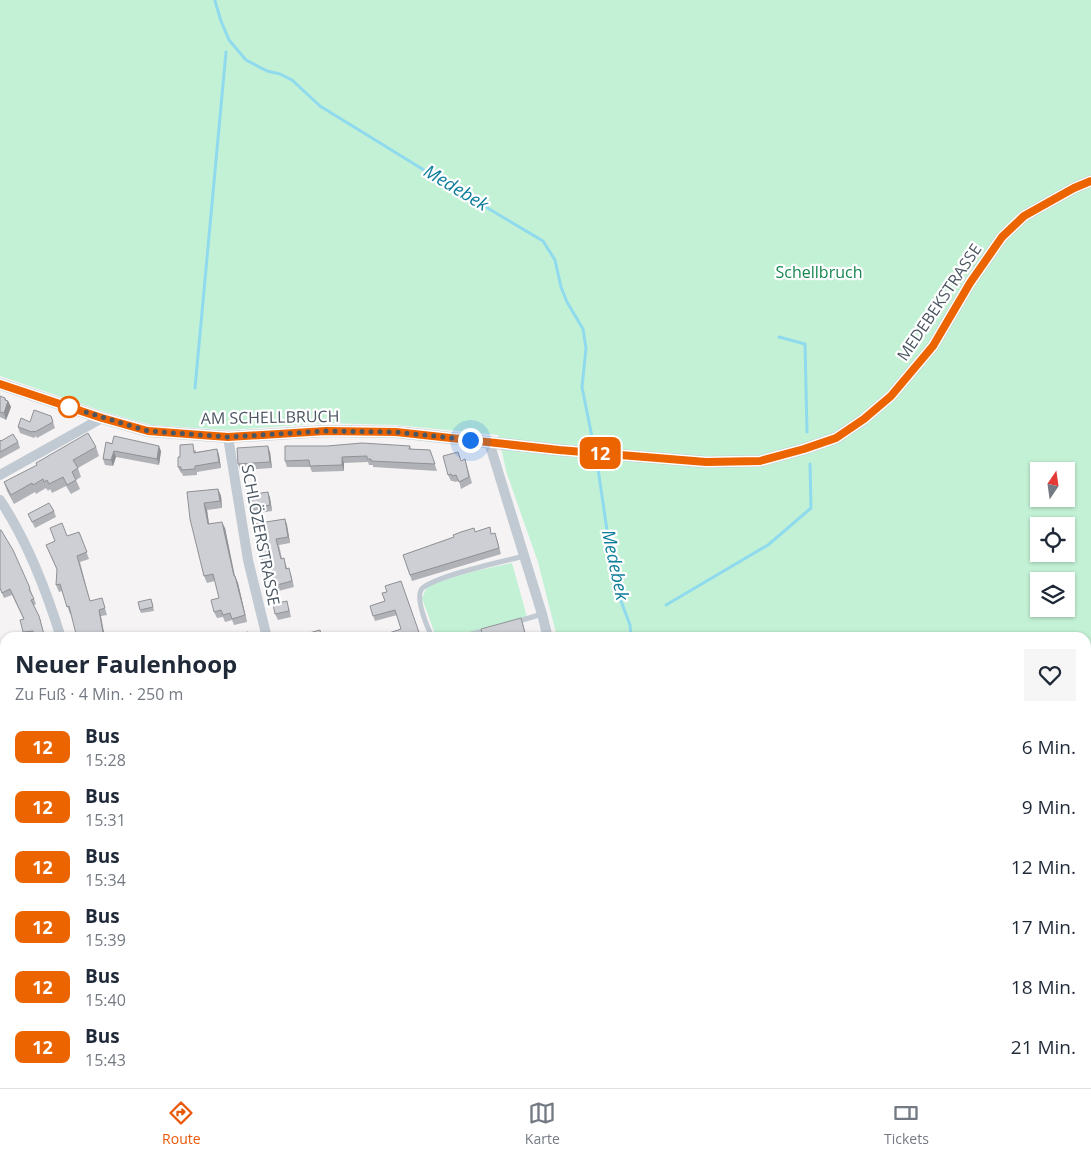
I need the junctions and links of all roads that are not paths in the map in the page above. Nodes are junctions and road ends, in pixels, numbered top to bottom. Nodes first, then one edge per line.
1 (1091, 181) edge
2 (0, 384) edge
3 (102, 418) junction
4 (228, 437) junction
5 (488, 442) junction
6 (0, 475) edge
7 (0, 500) edge
8 (524, 556) junction
9 (542, 614) junction
10 (506, 625) edge
11 (488, 630) edge
12 (59, 632) edge
13 (266, 632) edge
14 (431, 632) edge
15 (480, 632) edge
16 (546, 632) edge

1 - 5 street, MEDEBEKSTRASSE
2 - 3 street, AM SCHELLBRUCH
3 - 4 street, AM SCHELLBRUCH
3 - 6 street
4 - 5 street, AM SCHELLBRUCH
4 - 13 street, SCHLÖZERSTRASSE
5 - 8 street
7 - 12 street
8 - 9 street
8 - 14 lane
9 - 10 lane
9 - 16 street
11 - 15 lane

